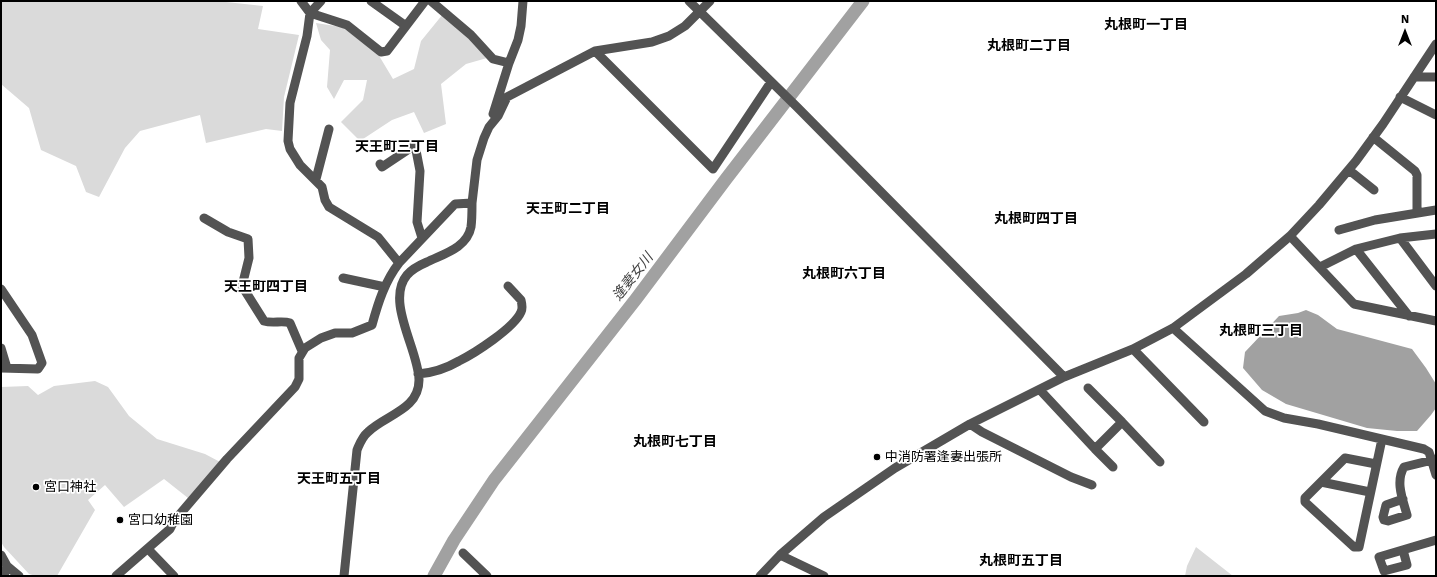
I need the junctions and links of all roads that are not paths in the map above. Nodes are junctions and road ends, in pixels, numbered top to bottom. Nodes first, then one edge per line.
1 (301, 1) edge
2 (321, 1) edge
3 (371, 1) edge
4 (425, 1) edge
5 (431, 1) edge
6 (523, 1) edge
7 (689, 1) edge
8 (710, 1) edge
9 (700, 12) junction
10 (310, 13) junction
11 (406, 26) junction
12 (1436, 44) edge
13 (595, 51) junction
14 (509, 63) junction
15 (1414, 76) junction
16 (1436, 76) edge
17 (774, 85) junction
18 (1400, 97) junction
19 (1436, 115) edge
20 (489, 127) junction
21 (329, 129) dead end
22 (1373, 137) junction
23 (380, 164) dead end
24 (1349, 170) junction
25 (316, 180) junction
26 (1374, 190) dead end
27 (472, 203) junction
28 (1436, 210) edge
29 (1417, 213) junction
30 (204, 218) dead end
31 (1339, 230) dead end
32 (1436, 234) edge
33 (1290, 236) junction
34 (422, 238) junction
35 (1400, 238) junction
36 (1356, 248) junction
37 (399, 263) junction
38 (1320, 267) junction
39 (343, 278) dead end
40 (508, 286) dead end
41 (1436, 286) edge
42 (385, 287) junction
43 (1, 289) edge
44 (1409, 316) junction
45 (1436, 322) edge
46 (1172, 328) junction
47 (1, 348) edge
48 (1133, 349) junction
49 (302, 351) junction
50 (4, 368) edge
51 (418, 374) junction
52 (1064, 377) junction
53 (1088, 388) dead end
54 (1040, 390) junction
55 (1122, 422) junction
56 (1204, 422) dead end
57 (970, 424) junction
58 (1382, 439) junction
59 (1095, 449) junction
60 (1434, 460) edge
61 (1160, 462) dead end
62 (1376, 464) junction
63 (1113, 467) dead end
64 (1436, 475) edge
65 (1321, 482) junction
66 (1092, 484) dead end
67 (1370, 492) junction
68 (1403, 500) dead end
69 (1436, 540) edge
70 (148, 549) junction
71 (1403, 550) dead end
72 (463, 552) dead end
73 (780, 555) junction
74 (1, 556) edge
75 (7, 566) junction
76 (4, 576) edge
77 (19, 576) edge
78 (116, 576) edge
79 (174, 576) edge
80 (344, 576) edge
81 (486, 576) edge
82 (760, 576) edge
83 (824, 576) edge

1 - 10 street
2 - 10 street
3 - 11 street
4 - 11 street
5 - 14 street
6 - 14 street
7 - 9 street
8 - 9 street
9 - 13 street
9 - 17 street
10 - 11 street
10 - 25 street
12 - 15 street
13 - 17 street
13 - 20 street
14 - 20 street
15 - 16 street
15 - 18 street
17 - 52 street
18 - 19 street
18 - 22 street
20 - 27 street
21 - 25 street
22 - 24 street
22 - 29 street
23 - 34 street
24 - 26 street
24 - 33 street
25 - 37 street
27 - 34 street
27 - 51 street
28 - 29 street
29 - 31 street
30 - 49 street
32 - 35 street
33 - 38 street
33 - 46 street
34 - 37 street
35 - 36 street
35 - 41 street
36 - 38 street
36 - 44 street
37 - 42 street
38 - 44 street
39 - 42 street
40 - 51 street
42 - 49 street
43 - 50 street
44 - 45 street
46 - 48 street
46 - 58 street
47 - 50 street
48 - 52 street
48 - 56 street
49 - 70 street
51 - 80 street
52 - 54 street
53 - 55 street
54 - 57 street
54 - 59 street
55 - 59 street
55 - 61 street
57 - 66 street
57 - 73 street
58 - 60 street
58 - 62 street
59 - 63 street
60 - 64 street
60 - 68 street
62 - 65 street
62 - 67 street
65 - 67 street
65 - 67 street
69 - 71 street
70 - 78 street
70 - 79 street
72 - 81 street
73 - 82 street
73 - 83 street
74 - 75 street
75 - 76 street
75 - 77 street

